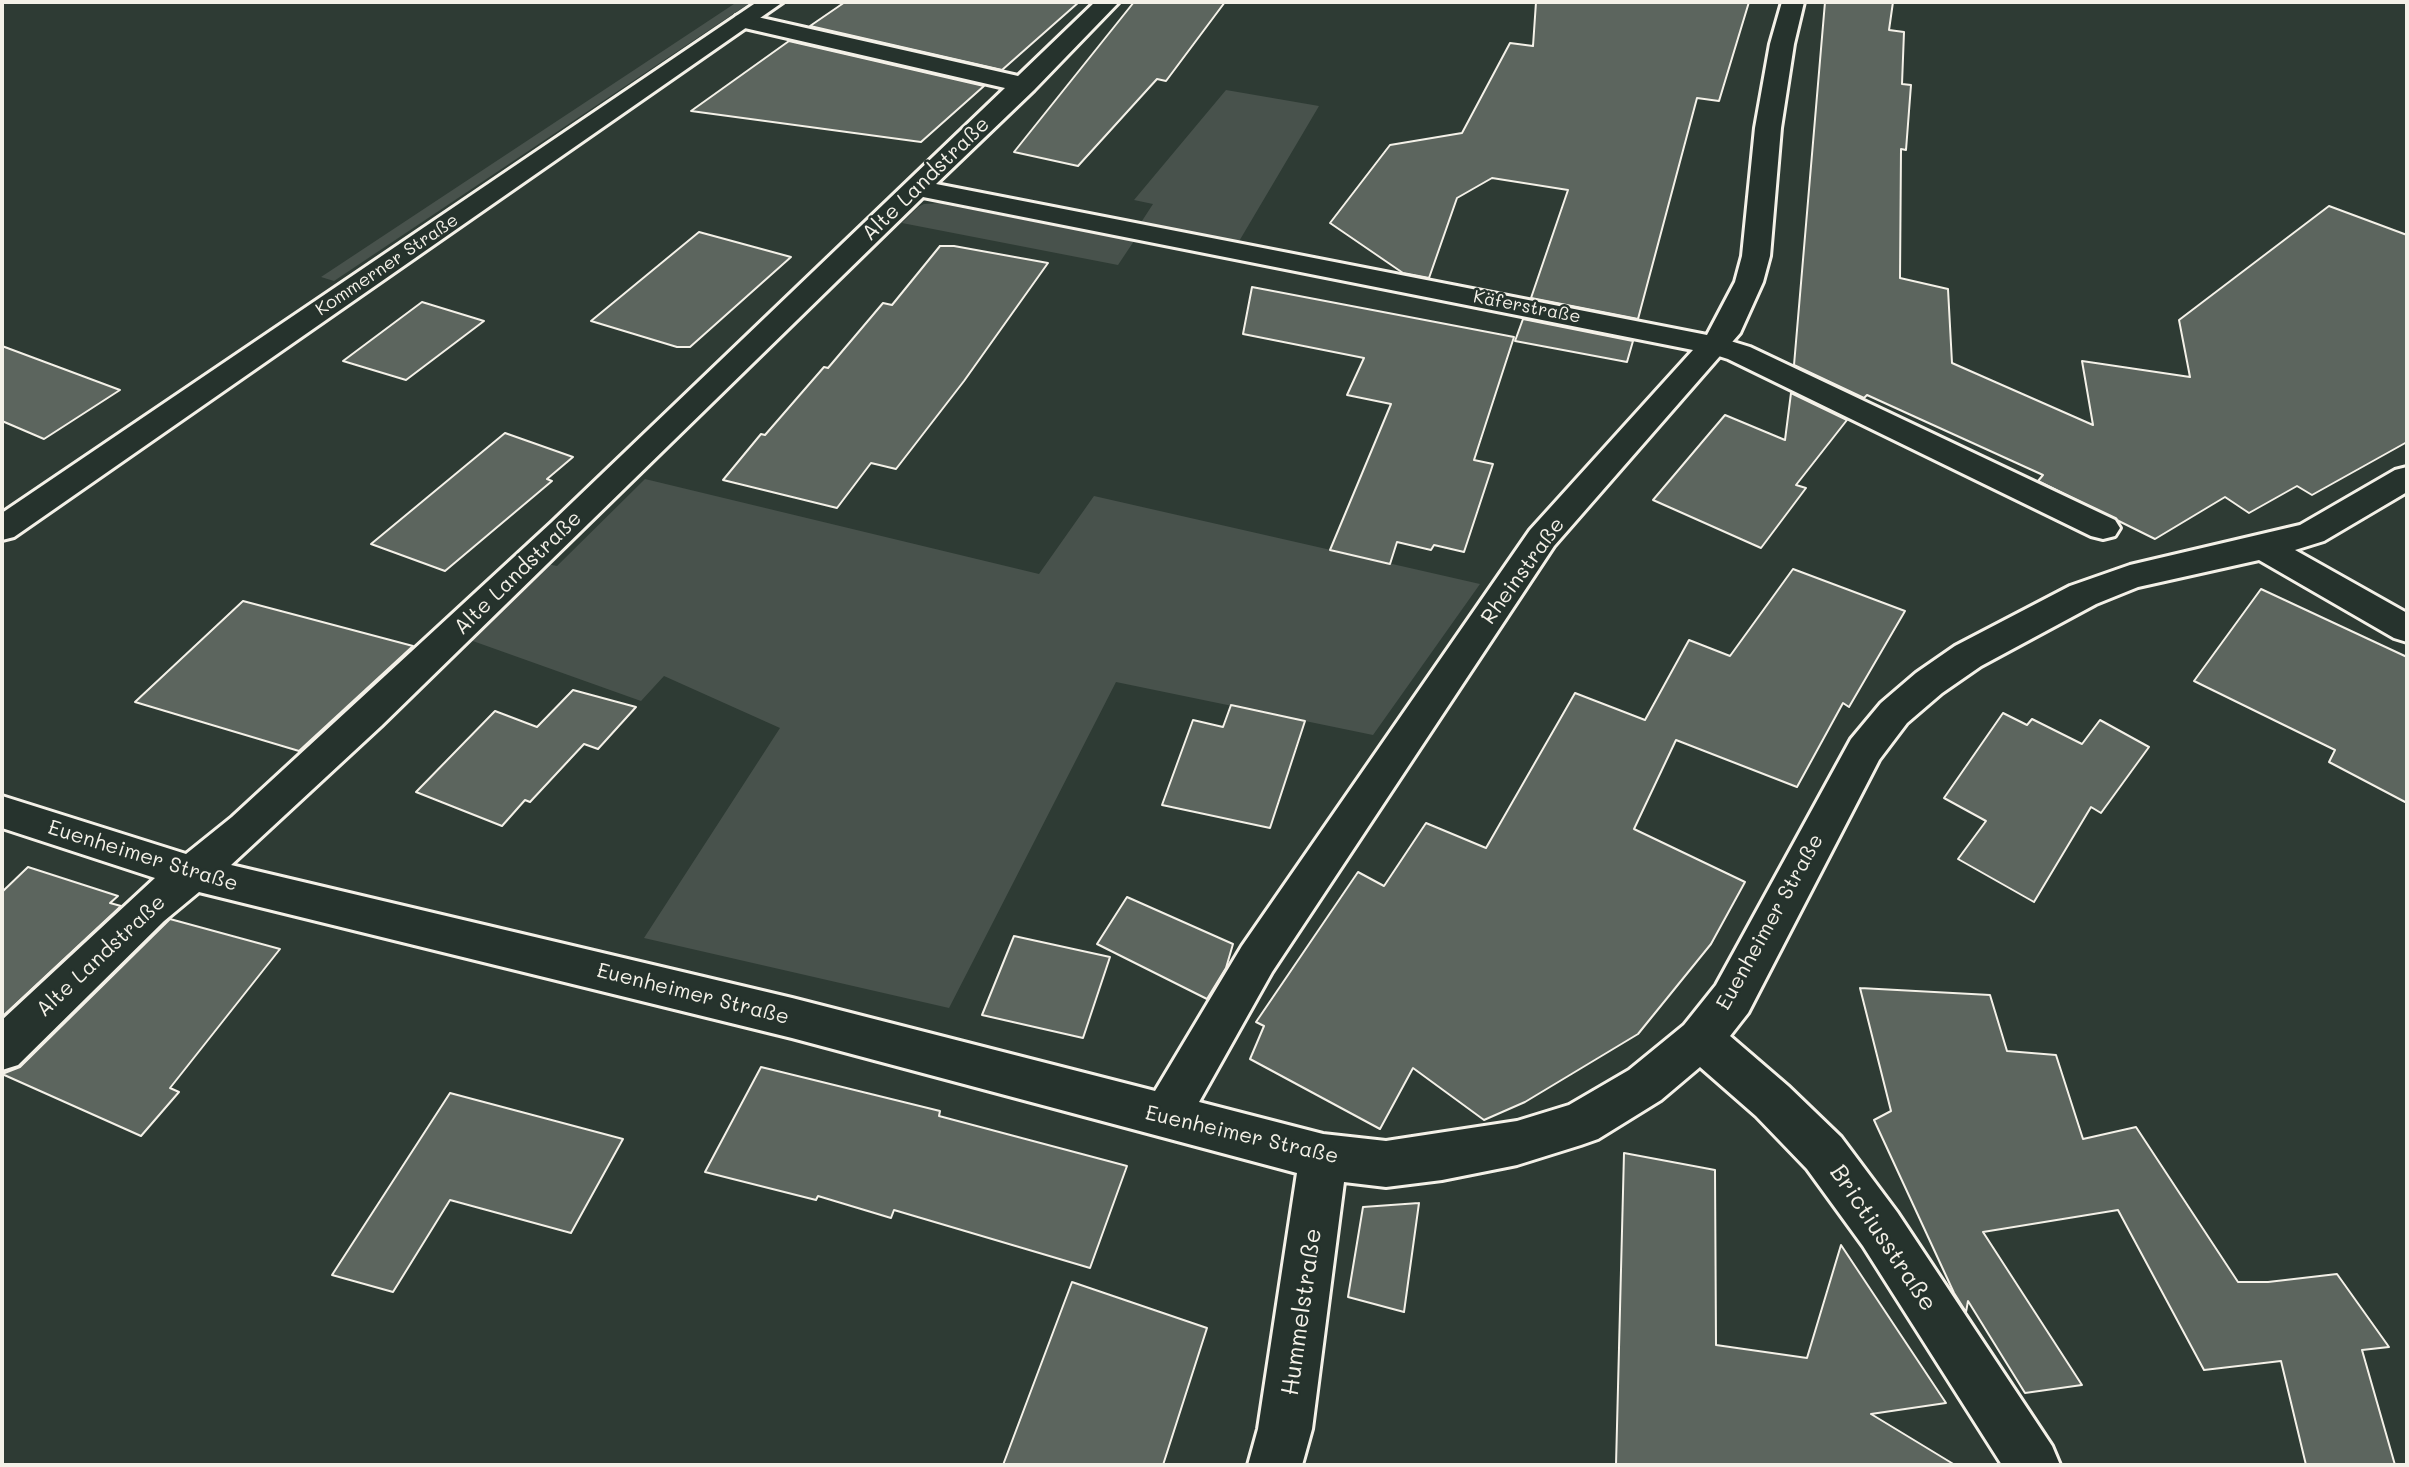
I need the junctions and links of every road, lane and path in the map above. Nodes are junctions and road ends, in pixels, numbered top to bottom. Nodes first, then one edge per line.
1 (772, 2) edge
2 (1108, 2) edge
3 (1793, 2) edge
4 (744, 21) junction
5 (1025, 85) junction
6 (917, 188) junction
7 (1714, 345) junction
8 (2407, 478) edge
9 (2103, 528) dead end
10 (2, 529) edge
11 (2263, 547) junction
12 (2407, 629) edge
13 (2, 812) edge
14 (192, 873) junction
15 (1699, 1039) junction
16 (2, 1051) edge
17 (1166, 1117) junction
18 (1323, 1157) junction
19 (1275, 1465) edge
20 (2033, 1465) edge

1 - 4 street, Kommerner Straße
2 - 5 street, Alte Landstraße
3 - 7 street, Rheinstraße
4 - 5 street
4 - 10 street, Kommerner Straße
5 - 6 street, Alte Landstraße
6 - 7 street, Käferstraße
6 - 14 street, Alte Landstraße
7 - 9 street, Käferstraße
7 - 17 street, Rheinstraße
8 - 11 street, Euenheimer Straße
11 - 12 street
11 - 15 street, Euenheimer Straße
13 - 14 street, Euenheimer Straße
14 - 16 street, Alte Landstraße
14 - 17 street, Euenheimer Straße
15 - 18 street, Euenheimer Straße
15 - 20 street, Brictiusstraße
17 - 18 street, Euenheimer Straße
18 - 19 street, Hummelstraße

